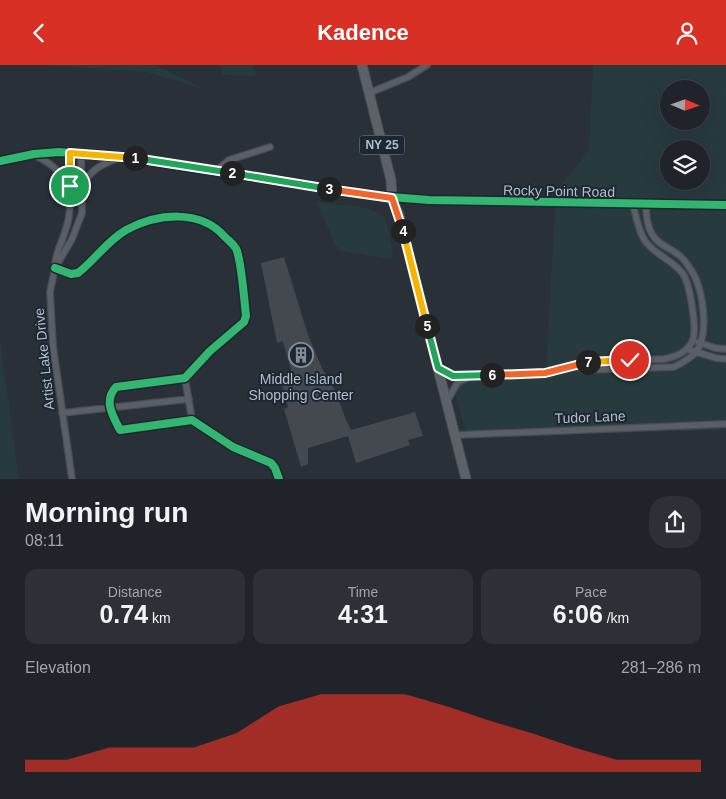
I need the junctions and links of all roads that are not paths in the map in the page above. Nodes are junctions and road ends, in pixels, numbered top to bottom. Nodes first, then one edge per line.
1 (362, 65) edge
2 (427, 65) edge
3 (369, 93) junction
4 (270, 147) dead end
5 (70, 153) junction
6 (82, 153) junction
7 (31, 154) junction
8 (122, 157) junction
9 (0, 161) edge
10 (217, 170) junction
11 (82, 185) junction
12 (70, 186) junction
13 (392, 198) junction
14 (633, 204) junction
15 (646, 205) junction
16 (726, 205) edge
17 (55, 267) junction
18 (693, 340) junction
19 (700, 343) junction
20 (687, 349) junction
21 (726, 349) edge
22 (696, 352) junction
23 (726, 359) edge
24 (577, 366) junction
25 (438, 368) junction
26 (471, 376) junction
27 (185, 379) junction
28 (190, 399) junction
29 (447, 401) junction
30 (110, 409) junction
31 (62, 413) junction
32 (192, 420) junction
33 (726, 424) edge
34 (456, 435) junction
35 (72, 479) edge
36 (280, 479) edge
37 (466, 479) edge

1 - 3 main road, NY 25
2 - 3 street
3 - 13 main road, NY 25
4 - 10 street
5 - 6 main road, Rocky Point Road
5 - 7 main road, Rocky Point Road
5 - 12 street
6 - 8 main road, Rocky Point Road
6 - 11 street, Artist Lake Drive
7 - 9 main road, Rocky Point Road
7 - 12 street
8 - 10 main road, Rocky Point Road
8 - 11 street
10 - 13 main road, Rocky Point Road
11 - 17 street, Artist Lake Drive
12 - 17 street
13 - 14 main road, Rocky Point Road
13 - 25 main road, NY 25
14 - 15 main road, Rocky Point Road
14 - 18 street
15 - 16 main road, Rocky Point Road
15 - 19 street
17 - 27 street
17 - 31 street, Artist Lake Drive
18 - 19 street
18 - 20 street
19 - 21 street
19 - 22 street
20 - 22 street
20 - 24 street
22 - 23 street
22 - 24 street
24 - 26 street
25 - 26 street
25 - 29 main road, NY 25
26 - 29 street
27 - 28 street
27 - 30 street
28 - 30 street
28 - 32 street
29 - 34 main road, NY 25
30 - 31 street
30 - 32 street
31 - 35 street, Artist Lake Drive
32 - 36 street
33 - 34 street, Tudor Lane
34 - 37 main road, NY 25

